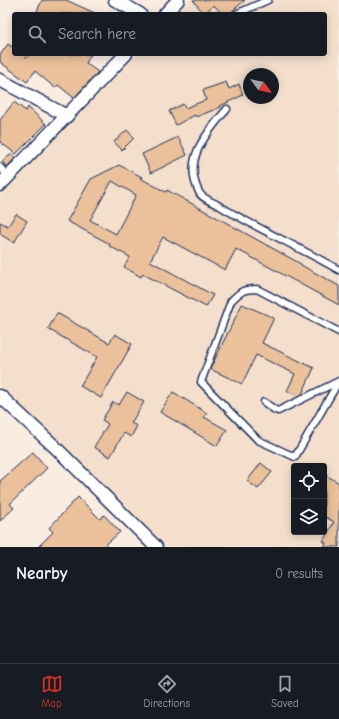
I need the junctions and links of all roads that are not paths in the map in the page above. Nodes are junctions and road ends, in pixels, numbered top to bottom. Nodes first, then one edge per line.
1 (115, 0) edge
2 (178, 0) edge
3 (268, 0) edge
4 (136, 12) edge
5 (167, 12) edge
6 (241, 12) edge
7 (124, 56) edge
8 (0, 80) edge
9 (227, 109) dead end
10 (67, 116) junction
11 (3, 176) edge
12 (339, 270) edge
13 (339, 332) edge
14 (339, 381) edge
15 (0, 396) edge
16 (264, 402) dead end
17 (156, 547) edge

1 - 4 street
2 - 5 street
3 - 6 lane
7 - 10 street
8 - 10 street
9 - 12 lane
10 - 11 street
13 - 14 lane
14 - 16 lane
15 - 17 street

